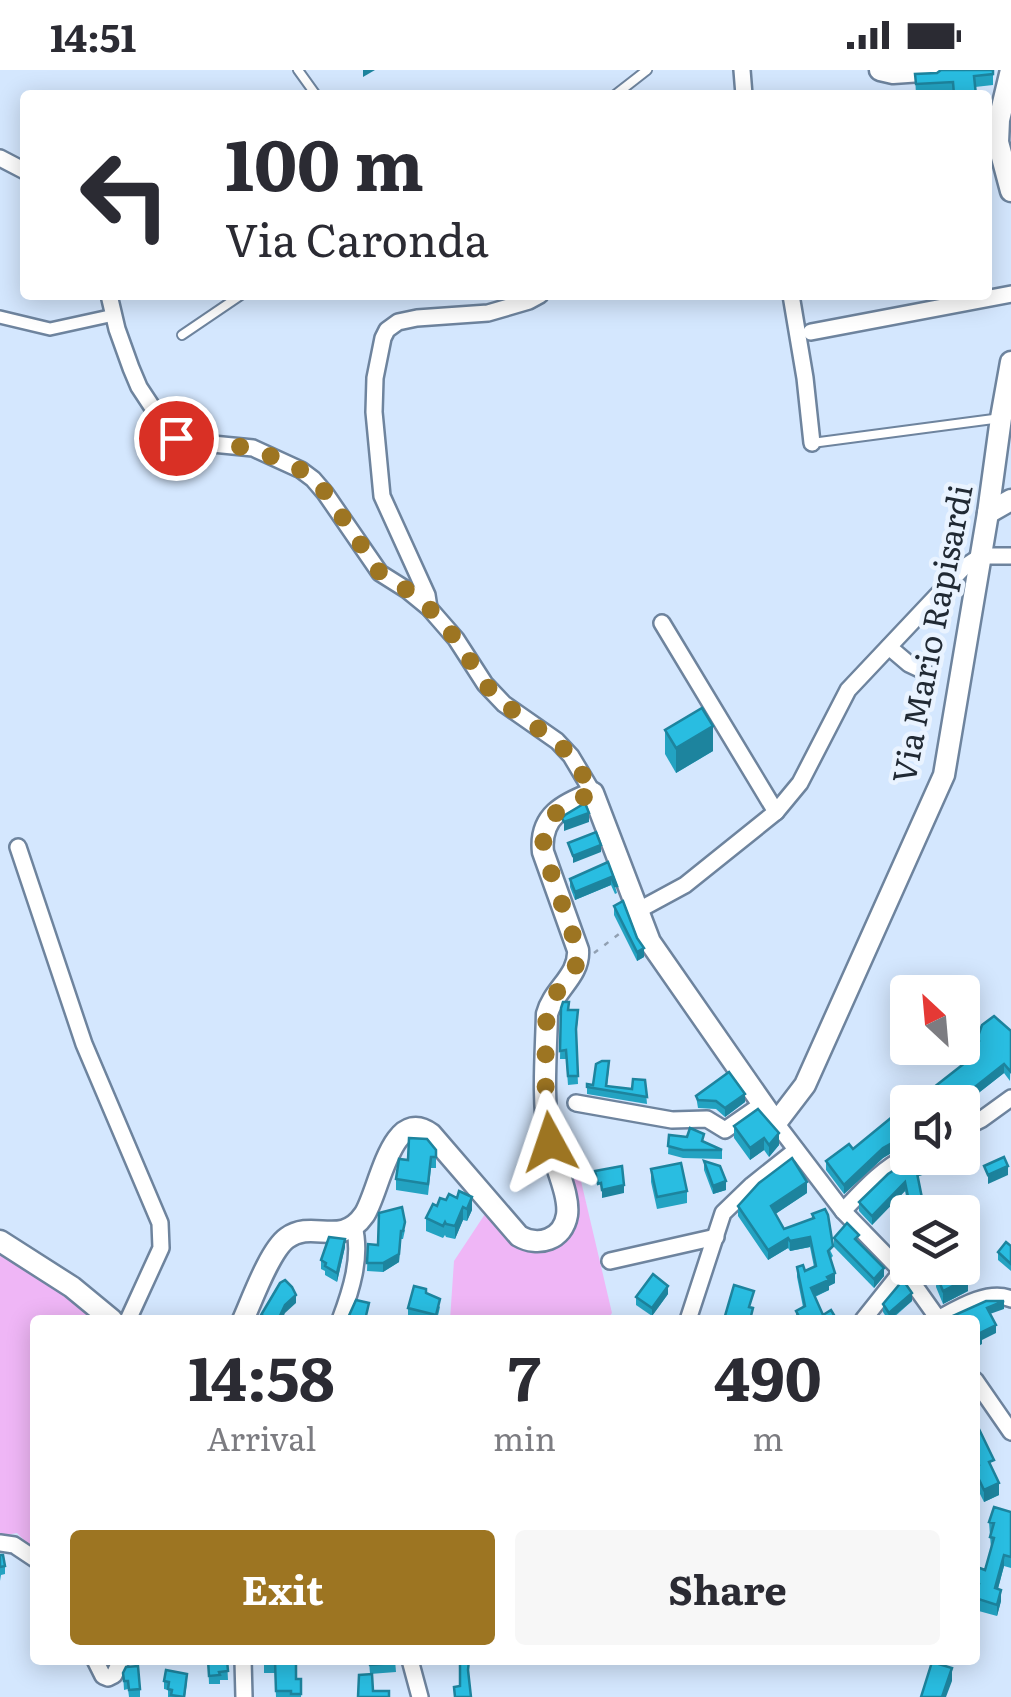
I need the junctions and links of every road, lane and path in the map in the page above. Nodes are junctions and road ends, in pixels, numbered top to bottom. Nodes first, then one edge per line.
1 (646, 70) edge
2 (880, 70) edge
3 (936, 70) edge
4 (1009, 78) edge
5 (620, 90) edge
6 (1011, 191) edge
7 (110, 300) edge
8 (234, 300) edge
9 (532, 300) edge
10 (792, 300) edge
11 (979, 300) edge
12 (114, 315) junction
13 (0, 317) edge
14 (810, 332) dead end
15 (182, 335) dead end
16 (1011, 362) edge
17 (1001, 418) junction
18 (812, 443) joint
19 (1011, 500) edge
20 (988, 514) junction
21 (981, 556) junction
22 (1011, 556) edge
23 (429, 608) junction
24 (662, 624) dead end
25 (889, 647) junction
26 (926, 672) dead end
27 (594, 793) junction
28 (776, 812) junction
29 (18, 848) dead end
30 (638, 915) junction
31 (579, 960) junction
32 (805, 1086) junction
33 (1011, 1098) edge
34 (576, 1102) dead end
35 (764, 1103) junction
36 (980, 1120) edge
37 (776, 1123) junction
38 (796, 1150) junction
39 (890, 1167) edge
40 (843, 1210) junction
41 (354, 1226) junction
42 (716, 1236) junction
43 (0, 1241) edge
44 (890, 1259) edge
45 (610, 1261) dead end
46 (891, 1285) edge
47 (912, 1285) edge
48 (1011, 1299) edge
49 (106, 1315) edge
50 (130, 1315) edge
51 (245, 1315) edge
52 (342, 1315) edge
53 (690, 1315) edge
54 (867, 1315) edge
55 (935, 1315) edge
56 (945, 1315) edge
57 (980, 1387) edge
58 (1011, 1432) edge
59 (0, 1543) edge
60 (30, 1556) edge
61 (98, 1665) edge
62 (119, 1665) edge
63 (244, 1665) edge
64 (411, 1665) edge
65 (244, 1697) edge
66 (420, 1697) edge

1 - 5 lane
2 - 3 street
4 - 6 street
7 - 12 street
8 - 15 lane
9 - 23 street
10 - 18 street
11 - 14 street
12 - 13 street
12 - 23 street
16 - 17 street, Via Mario Rapisardi
17 - 18 lane
17 - 20 street, Via Mario Rapisardi
19 - 20 street
20 - 21 street, Via Mario Rapisardi
21 - 22 street
21 - 25 street
21 - 32 street, Via Mario Rapisardi
23 - 27 street
24 - 28 street
25 - 26 street
25 - 28 street
27 - 30 street
27 - 31 street
28 - 30 street
29 - 50 street
30 - 31 path
30 - 35 street
31 - 41 street
32 - 35 street
32 - 37 street, Via Mario Rapisardi
33 - 36 street
34 - 35 street
35 - 37 street
37 - 38 street
38 - 40 street
38 - 42 street
39 - 40 street
40 - 44 street
41 - 51 street
41 - 52 street
42 - 45 street
42 - 53 street
43 - 49 street
46 - 54 street
47 - 55 street
48 - 56 street
57 - 58 street
59 - 60 street
61 - 62 street
63 - 65 street
64 - 66 street

